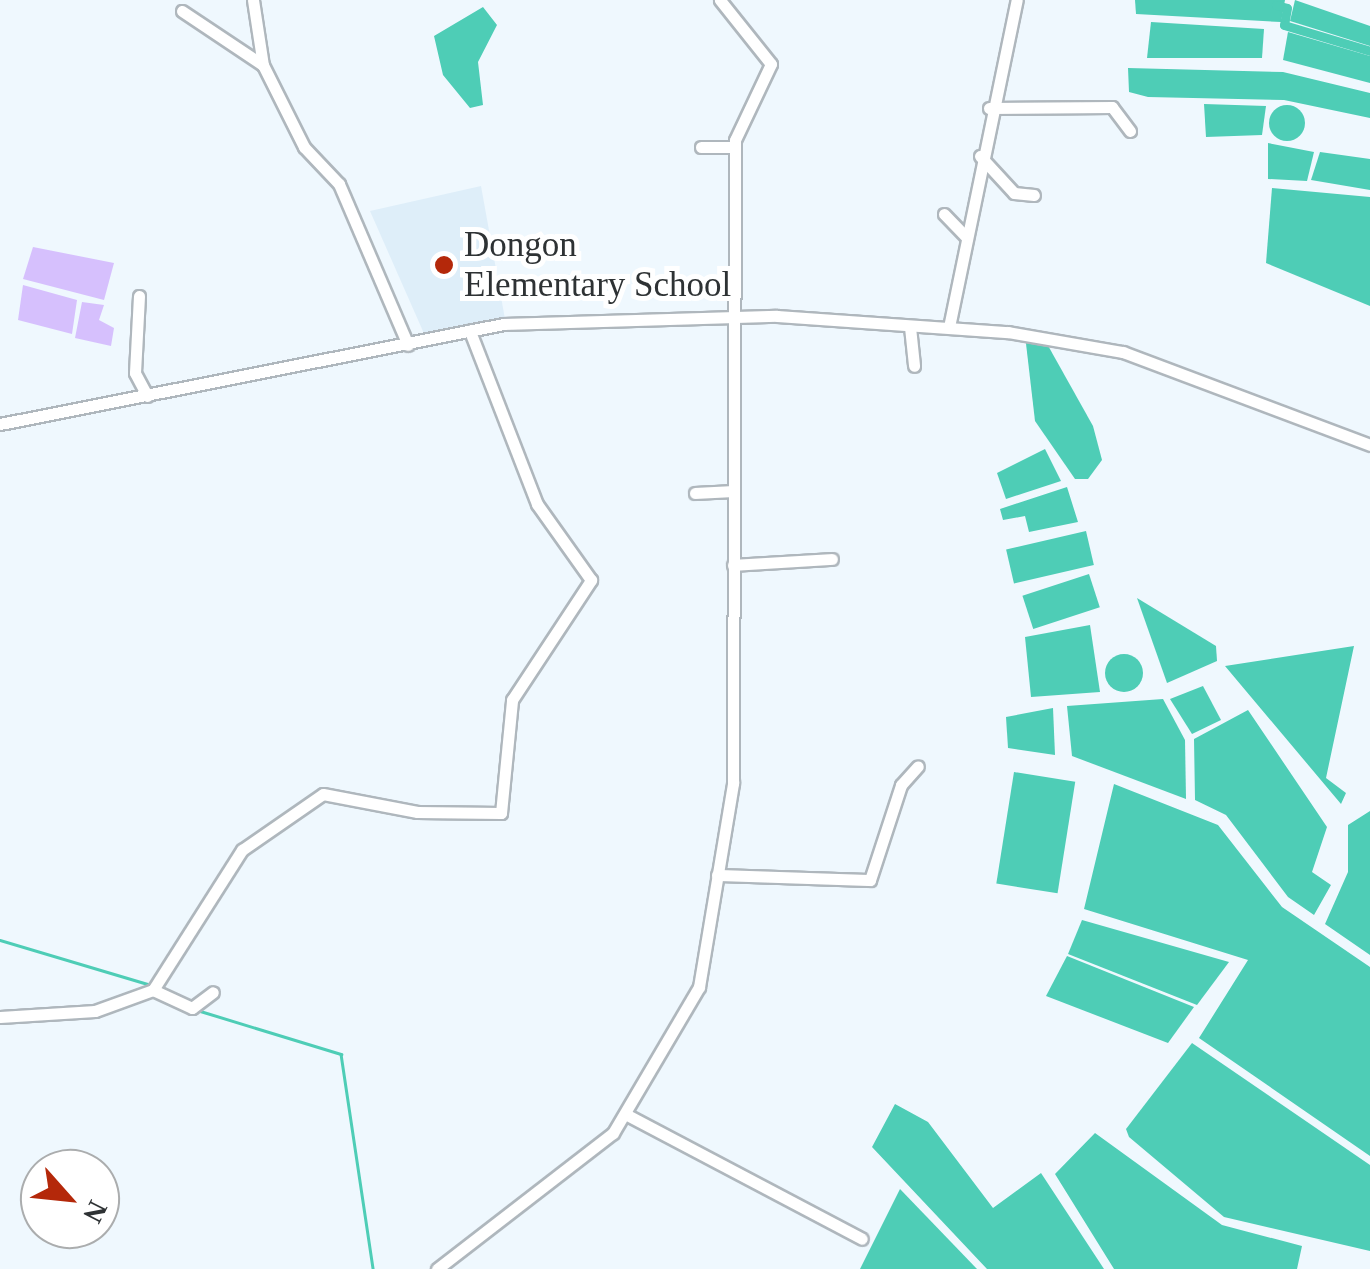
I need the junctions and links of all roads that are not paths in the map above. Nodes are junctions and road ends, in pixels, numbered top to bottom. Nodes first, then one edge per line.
1 (253, 0) edge
2 (720, 0) edge
3 (1017, 0) edge
4 (182, 11) dead end
5 (262, 64) junction
6 (989, 108) junction
7 (1130, 131) dead end
8 (735, 147) junction
9 (701, 148) dead end
10 (980, 156) junction
11 (1034, 196) dead end
12 (944, 214) dead end
13 (966, 237) junction
14 (139, 296) dead end
15 (734, 320) junction
16 (910, 327) junction
17 (949, 328) junction
18 (470, 330) junction
19 (408, 345) junction
20 (914, 366) dead end
21 (148, 396) junction
22 (0, 424) edge
23 (1370, 445) edge
24 (733, 490) junction
25 (695, 493) dead end
26 (832, 559) dead end
27 (733, 565) junction
28 (918, 766) dead end
29 (717, 876) junction
30 (153, 990) junction
31 (213, 992) dead end
32 (0, 1017) edge
33 (629, 1116) junction
34 (862, 1239) dead end
35 (437, 1269) edge

1 - 5 street
2 - 8 street
3 - 6 street
4 - 5 street
5 - 19 street
6 - 7 street
6 - 10 street
8 - 9 street
8 - 15 street
10 - 11 street
10 - 13 street
12 - 13 street
13 - 17 street
14 - 21 street
15 - 16 street
15 - 18 street
15 - 24 street
16 - 17 street
16 - 20 street
17 - 23 street
18 - 19 street
18 - 30 street
19 - 21 street
21 - 22 street
24 - 25 street
24 - 27 street
26 - 27 street
27 - 29 street
28 - 29 street
29 - 33 street
30 - 31 street
30 - 32 street
33 - 34 street
33 - 35 street

